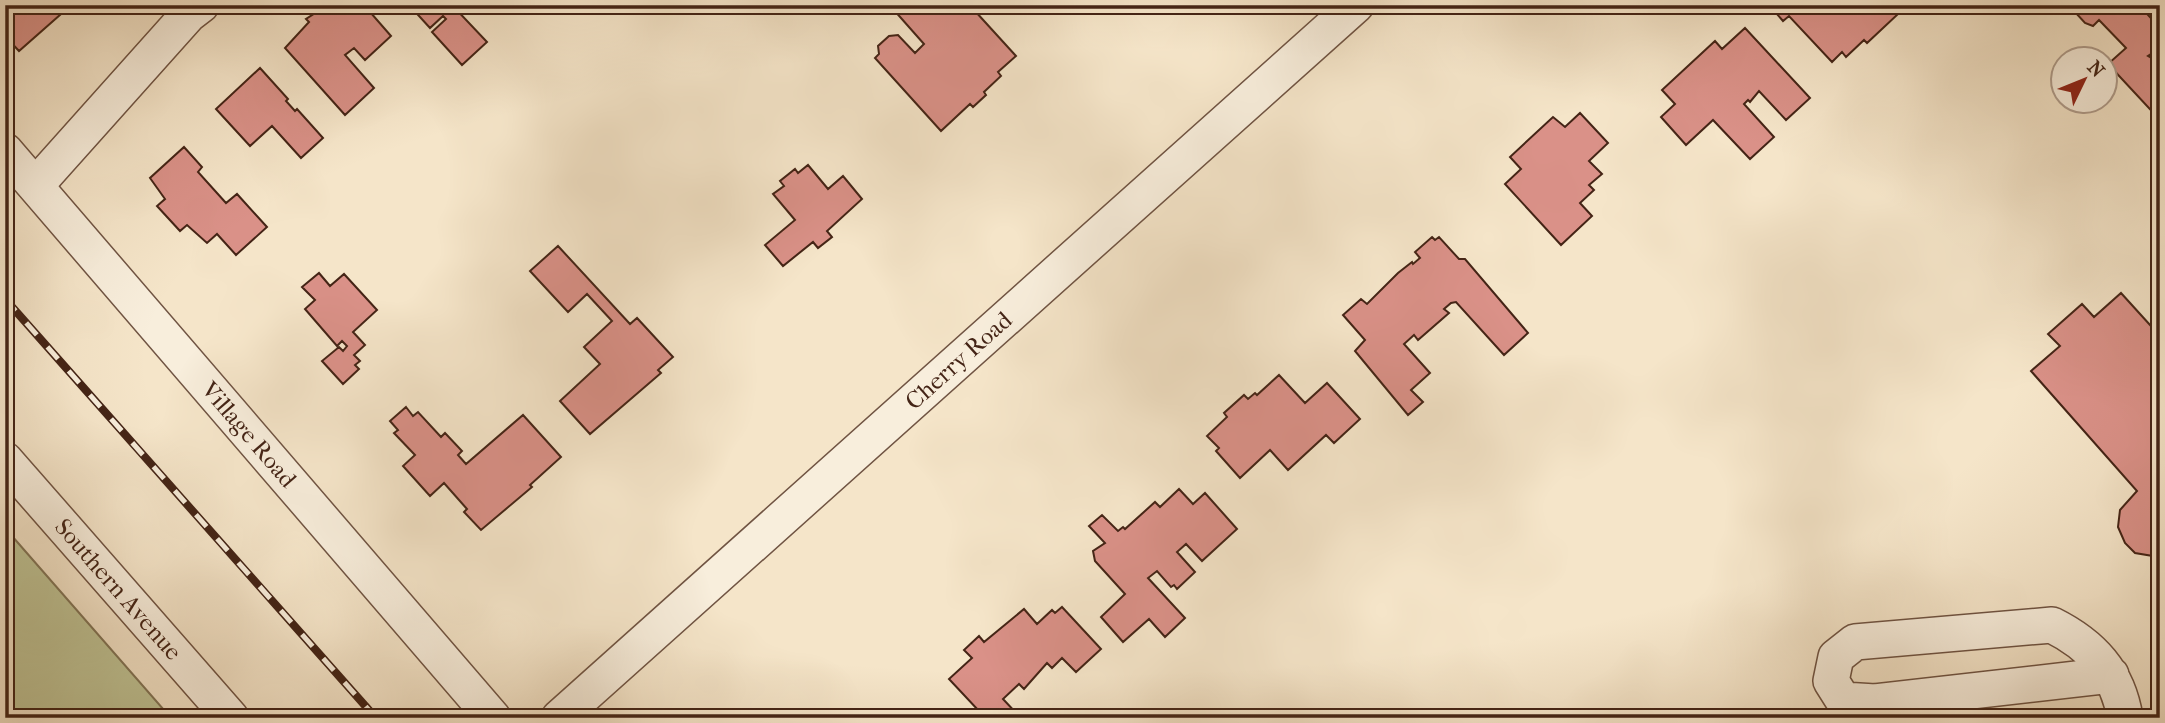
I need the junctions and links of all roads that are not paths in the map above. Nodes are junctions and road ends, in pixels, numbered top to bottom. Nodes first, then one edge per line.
1 (201, 5) edge
2 (1356, 5) edge
3 (5, 151) edge
4 (36, 185) junction
5 (5, 460) edge
6 (2111, 675) junction
7 (230, 718) edge
8 (493, 718) edge
9 (559, 718) edge
10 (2125, 718) edge

1 - 4 street
2 - 9 street, Cherry Road
3 - 4 street, Village Road
4 - 8 street, Village Road
5 - 7 street, Southern Avenue
6 - 6 street
6 - 10 street

